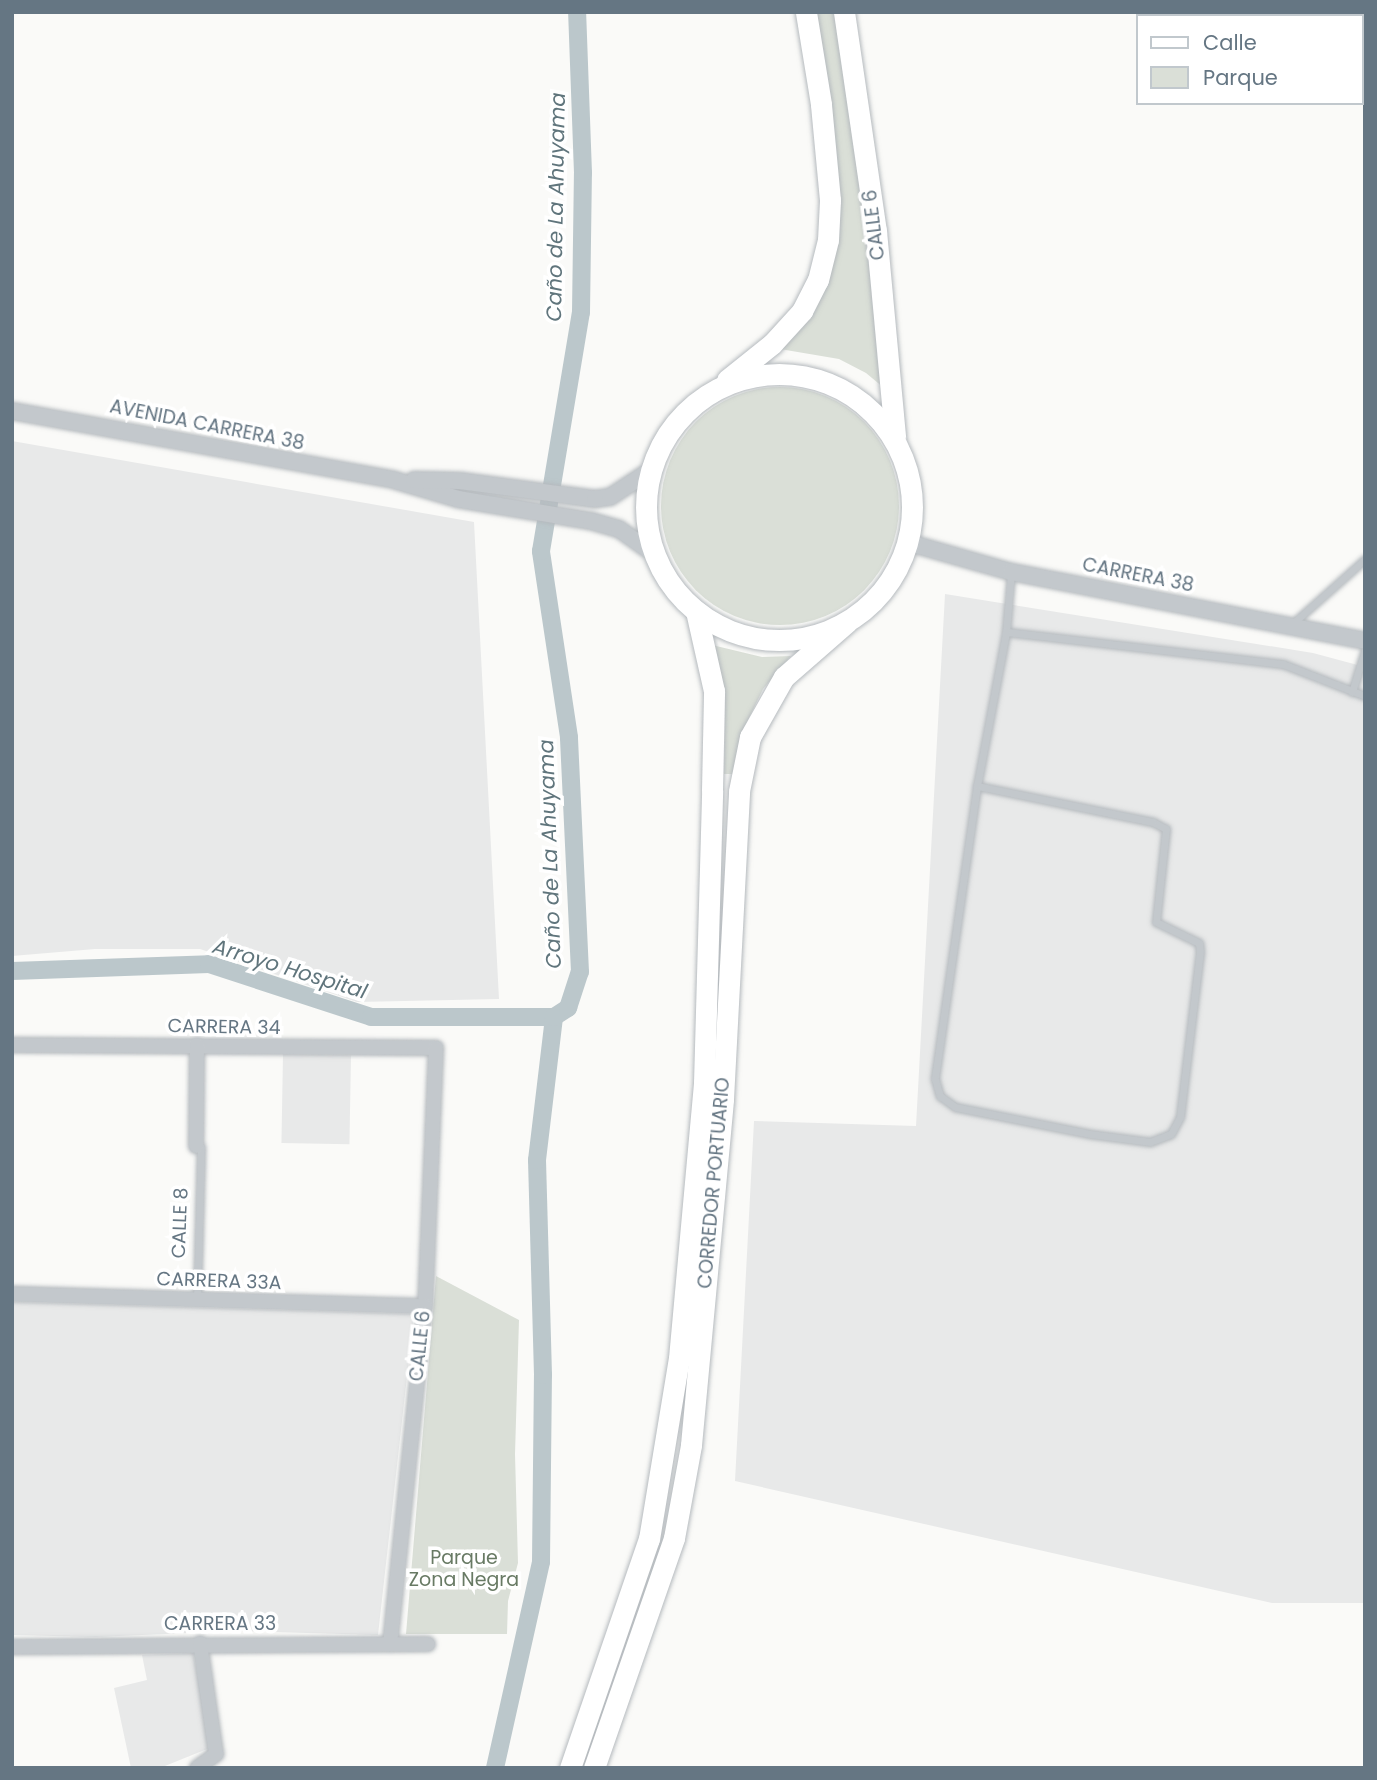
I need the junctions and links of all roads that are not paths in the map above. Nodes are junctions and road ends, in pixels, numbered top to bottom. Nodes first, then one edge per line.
1 (806, 12) edge
2 (844, 12) edge
3 (713, 391) junction
4 (12, 411) edge
5 (895, 440) junction
6 (651, 470) junction
7 (394, 480) junction
8 (906, 542) junction
9 (654, 554) junction
10 (1365, 559) edge
11 (1012, 572) junction
12 (696, 611) junction
13 (847, 622) junction
14 (1290, 625) junction
15 (1006, 632) junction
16 (1365, 641) edge
17 (1365, 650) edge
18 (1352, 692) junction
19 (1365, 696) edge
20 (977, 786) junction
21 (12, 1045) edge
22 (197, 1045) junction
23 (436, 1048) joint
24 (199, 1147) joint
25 (12, 1294) edge
26 (197, 1300) junction
27 (425, 1306) junction
28 (200, 1643) junction
29 (390, 1644) junction
30 (428, 1644) dead end
31 (12, 1647) edge
32 (197, 1768) edge
33 (570, 1768) edge
34 (594, 1768) edge

1 - 3 main road, CALLE 6
2 - 5 main road, CALLE 6
3 - 5 main road
3 - 6 main road, CALLE 6
4 - 7 street, AVENIDA CARRERA 38
5 - 8 main road, CORREDOR PORTUARIO
6 - 7 street, AVENIDA CARRERA 38
6 - 9 main road, CALLE 6
7 - 9 street, AVENIDA CARRERA 38
8 - 11 street, CARRERA 38
8 - 13 main road, CORREDOR PORTUARIO
9 - 12 main road
10 - 14 lane
11 - 14 street, CARRERA 38
11 - 15 lane
12 - 13 main road
12 - 33 main road, CORREDOR PORTUARIO
13 - 34 main road, CORREDOR PORTUARIO
14 - 16 street, CARRERA 38
15 - 18 lane
15 - 20 lane
17 - 18 lane
18 - 19 lane
20 - 20 lane
21 - 22 street, CARRERA 34
22 - 23 street, CARRERA 34
22 - 24 street, CALLE 8
23 - 27 street, CALLE 6
24 - 26 lane, CALLE 8
25 - 26 street, CARRERA 33A
26 - 27 street, CARRERA 33A
27 - 29 street, CALLE 6
28 - 29 street, CARRERA 33
28 - 31 street, CARRERA 33
28 - 32 street
29 - 30 street, CARRERA 33

